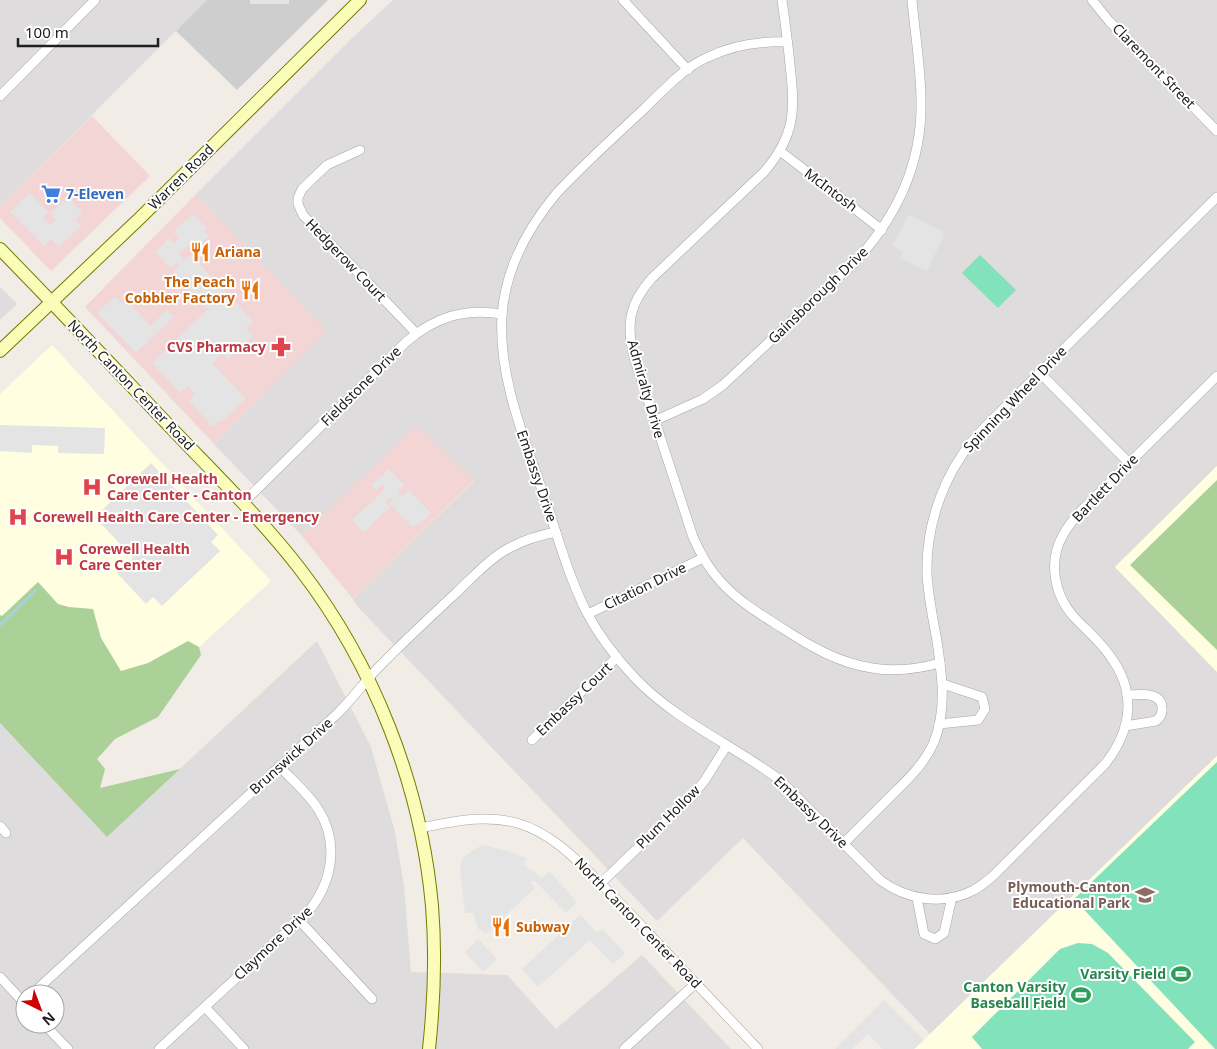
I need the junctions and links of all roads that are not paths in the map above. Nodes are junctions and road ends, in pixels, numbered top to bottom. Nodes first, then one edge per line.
1 (95, 0) edge
2 (360, 0) edge
3 (623, 0) edge
4 (782, 0) edge
5 (912, 0) edge
6 (1092, 0) edge
7 (787, 42) junction
8 (688, 70) junction
9 (0, 96) edge
10 (1217, 131) edge
11 (360, 150) dead end
12 (780, 151) junction
13 (1217, 197) edge
14 (882, 230) junction
15 (0, 249) edge
16 (52, 302) junction
17 (502, 314) junction
18 (416, 333) junction
19 (0, 351) edge
20 (1039, 372) junction
21 (1217, 376) edge
22 (654, 421) junction
23 (1129, 463) junction
24 (242, 503) junction
25 (556, 532) junction
26 (703, 558) junction
27 (588, 614) junction
28 (617, 657) junction
29 (940, 663) junction
30 (368, 679) junction
31 (943, 684) junction
32 (1127, 695) junction
33 (939, 724) junction
34 (1125, 726) junction
35 (532, 740) dead end
36 (727, 745) junction
37 (279, 766) junction
38 (420, 828) junction
39 (843, 844) junction
40 (601, 883) junction
41 (917, 898) junction
42 (952, 898) junction
43 (932, 899) joint
44 (299, 920) junction
45 (0, 977) edge
46 (696, 983) junction
47 (43, 984) edge
48 (15, 993) edge
49 (372, 999) dead end
50 (205, 1007) junction
51 (54, 1034) edge
52 (630, 1047) edge
53 (68, 1049) edge
54 (159, 1049) edge
55 (244, 1049) edge
56 (429, 1049) edge
57 (758, 1049) edge

1 - 9 street
2 - 16 main road, Warren Road
3 - 8 street
4 - 7 street, Admiralty Drive
5 - 14 street, Gainsborough Drive
6 - 10 street, Claremont Street
7 - 8 street, Embassy Drive
7 - 12 street, Admiralty Drive
8 - 17 street, Embassy Drive
11 - 18 street, Hedgerow Court
12 - 14 street, McIntosh
12 - 22 street, Admiralty Drive
13 - 20 street, Spinning Wheel Drive
14 - 22 street, Gainsborough Drive
15 - 16 main road, North Canton Center Road
16 - 19 main road, Warren Road
16 - 24 main road, North Canton Center Road
17 - 18 street, Fieldstone Drive
17 - 25 street, Embassy Drive
18 - 24 street, Fieldstone Drive
20 - 23 street
20 - 29 street, Spinning Wheel Drive
21 - 23 street, Bartlett Drive
22 - 26 street, Admiralty Drive
23 - 32 street, Bartlett Drive
24 - 30 main road, North Canton Center Road
25 - 27 street, Embassy Drive
25 - 30 street, Brunswick Drive
26 - 27 street, Citation Drive
26 - 29 street, Admiralty Drive
27 - 28 street, Embassy Drive
28 - 35 street, Embassy Court
28 - 36 street, Embassy Drive
29 - 31 street, Spinning Wheel Drive
30 - 37 street, Brunswick Drive
30 - 38 main road, North Canton Center Road
31 - 33 street, Spinning Wheel Drive
31 - 33 street
32 - 34 street, Bartlett Drive
32 - 34 street
33 - 39 street, Spinning Wheel Drive
34 - 42 street, Bartlett Drive
36 - 39 street, Embassy Drive
36 - 40 street, Plum Hollow
37 - 44 street, Claymore Drive
37 - 47 street, Brunswick Drive
38 - 40 street, North Canton Center Road
38 - 56 main road
39 - 41 street, Embassy Drive
40 - 46 street, North Canton Center Road
41 - 42 street
41 - 43 street, Embassy Drive
42 - 43 street, Bartlett Drive
44 - 49 street
44 - 50 street, Claymore Drive
45 - 48 street
46 - 52 street
46 - 57 street, North Canton Center Road
50 - 54 street, Claymore Drive
50 - 55 street
51 - 53 street

